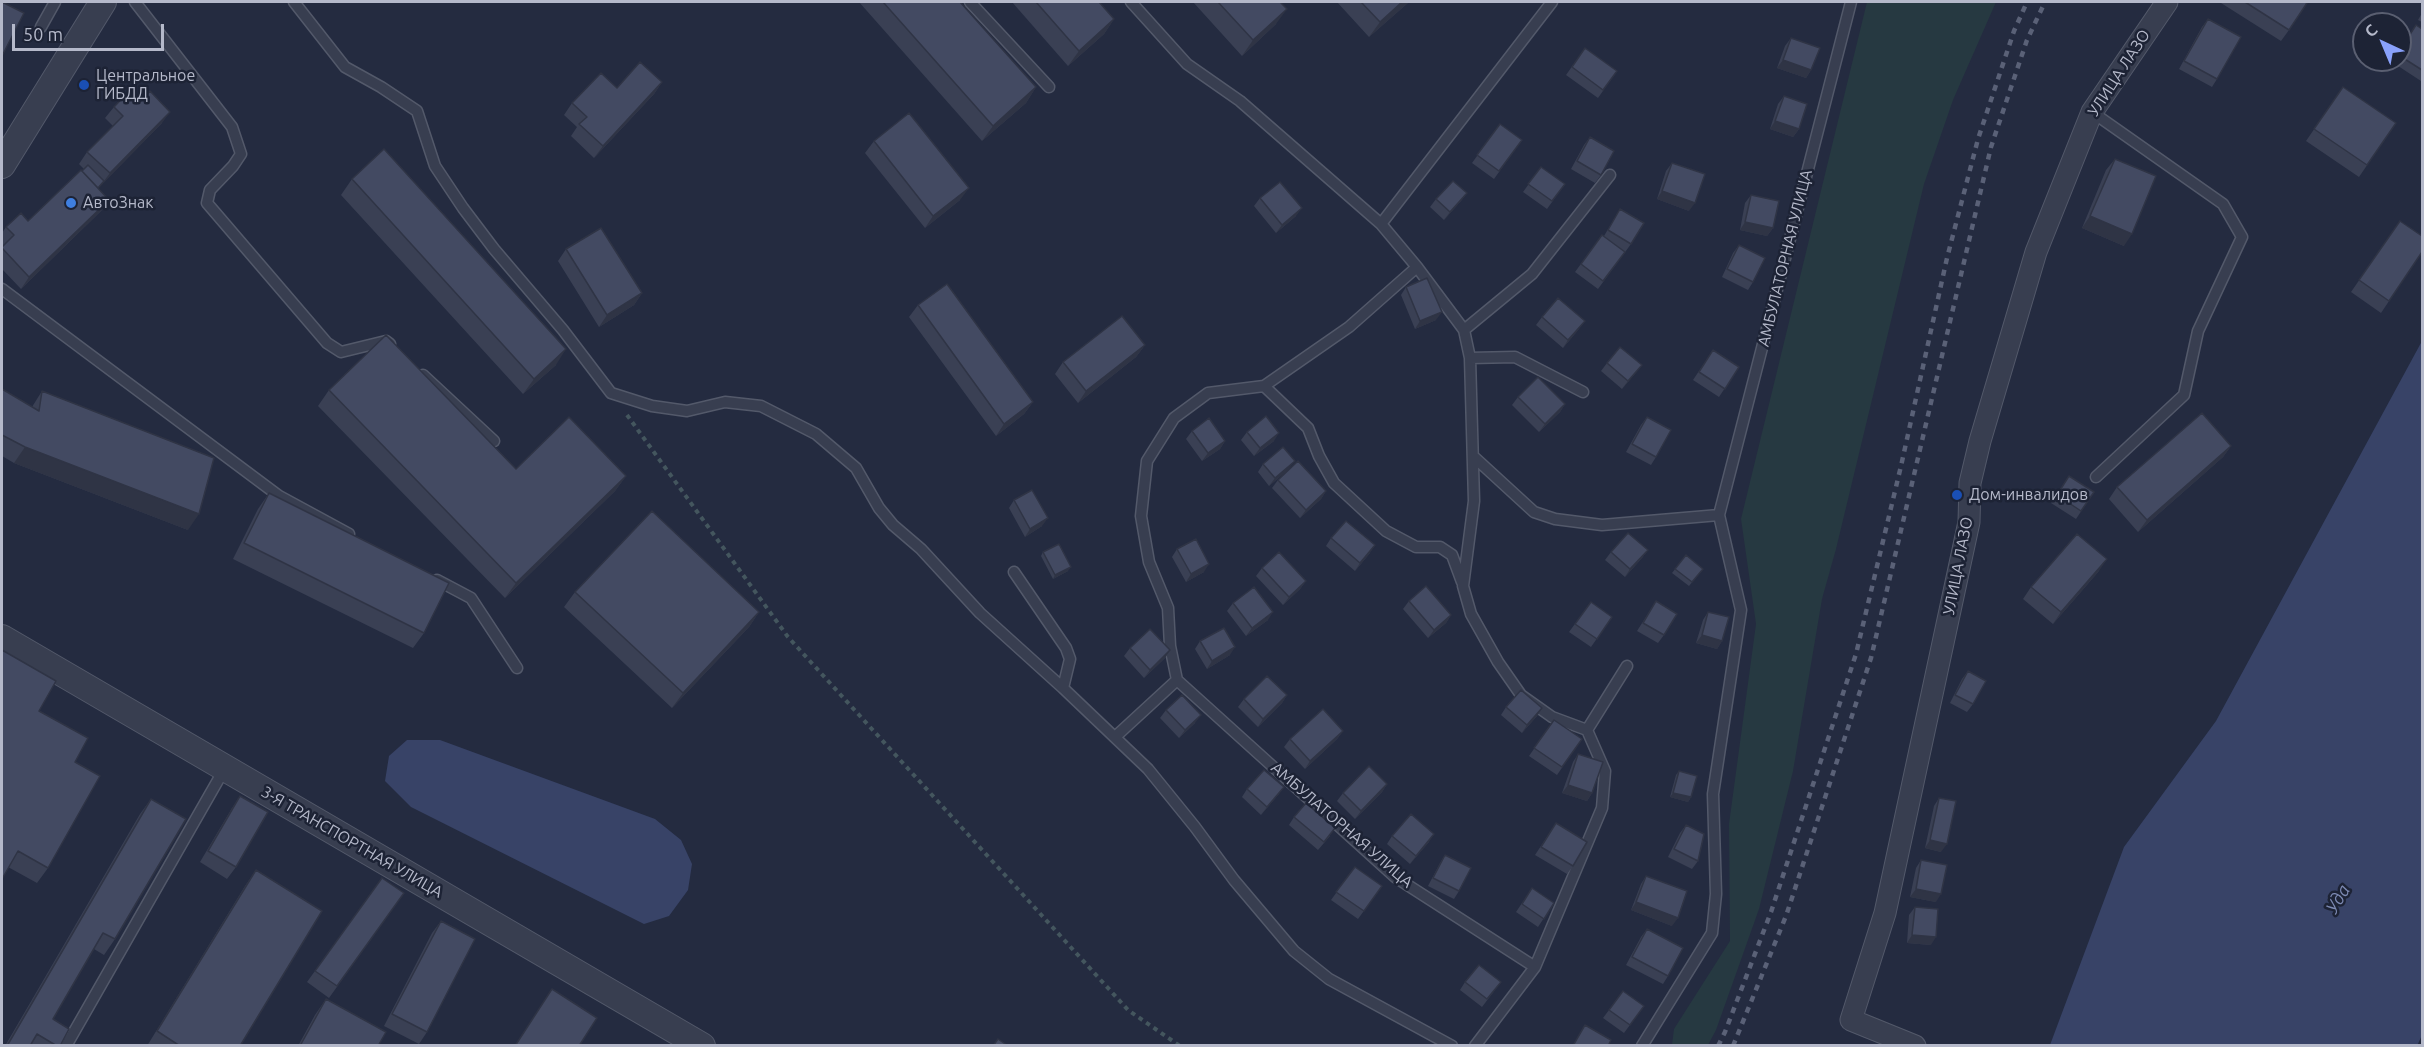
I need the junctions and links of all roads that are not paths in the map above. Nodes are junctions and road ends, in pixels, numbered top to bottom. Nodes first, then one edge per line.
1 (55, 2) edge
2 (103, 2) edge
3 (135, 2) edge
4 (294, 2) edge
5 (970, 2) edge
6 (1131, 2) edge
7 (1551, 2) edge
8 (1851, 2) edge
9 (2167, 2) edge
10 (41, 27) dead end
11 (1049, 87) dead end
12 (2092, 112) junction
13 (2, 165) edge
14 (1610, 175) dead end
15 (1381, 224) junction
16 (1417, 267) junction
17 (2, 289) edge
18 (1464, 330) junction
19 (395, 349) edge
20 (1470, 358) junction
21 (411, 364) edge
22 (1264, 386) junction
23 (1583, 392) dead end
24 (495, 441) dead end
25 (1474, 457) junction
26 (2096, 477) dead end
27 (1719, 515) junction
28 (360, 539) edge
29 (1014, 572) dead end
30 (431, 577) edge
31 (1463, 586) junction
32 (2, 638) edge
33 (1627, 666) dead end
34 (517, 668) dead end
35 (1177, 680) junction
36 (1063, 688) junction
37 (1587, 729) junction
38 (1115, 736) junction
39 (225, 768) junction
40 (1535, 967) junction
41 (688, 1042) edge
42 (66, 1046) edge
43 (1452, 1046) edge
44 (1475, 1046) edge
45 (1642, 1046) edge
46 (1915, 1046) edge

1 - 10 lane
2 - 13 street
3 - 19 lane
4 - 36 lane
5 - 11 lane
6 - 15 lane
7 - 15 lane
8 - 27 lane, АМБУЛАТОРНАЯ УЛИЦА
9 - 12 street, УЛИЦА ЛАЗО
12 - 26 lane
12 - 46 street, УЛИЦА ЛАЗО
14 - 18 lane
15 - 16 lane
16 - 18 lane
16 - 22 lane
17 - 28 lane
18 - 20 lane
20 - 23 lane
20 - 25 lane
21 - 24 lane
22 - 31 lane
22 - 35 lane
25 - 27 lane
25 - 31 lane
27 - 45 lane, АМБУЛАТОРНАЯ УЛИЦА
29 - 36 lane
30 - 34 lane
31 - 37 lane
32 - 39 street, 3-Я ТРАНСПОРТНАЯ УЛИЦА
33 - 37 lane
35 - 38 lane
35 - 40 lane, АМБУЛАТОРНАЯ УЛИЦА
36 - 38 lane
37 - 40 lane
38 - 43 lane
39 - 41 street, 3-Я ТРАНСПОРТНАЯ УЛИЦА
39 - 42 lane
40 - 44 lane

